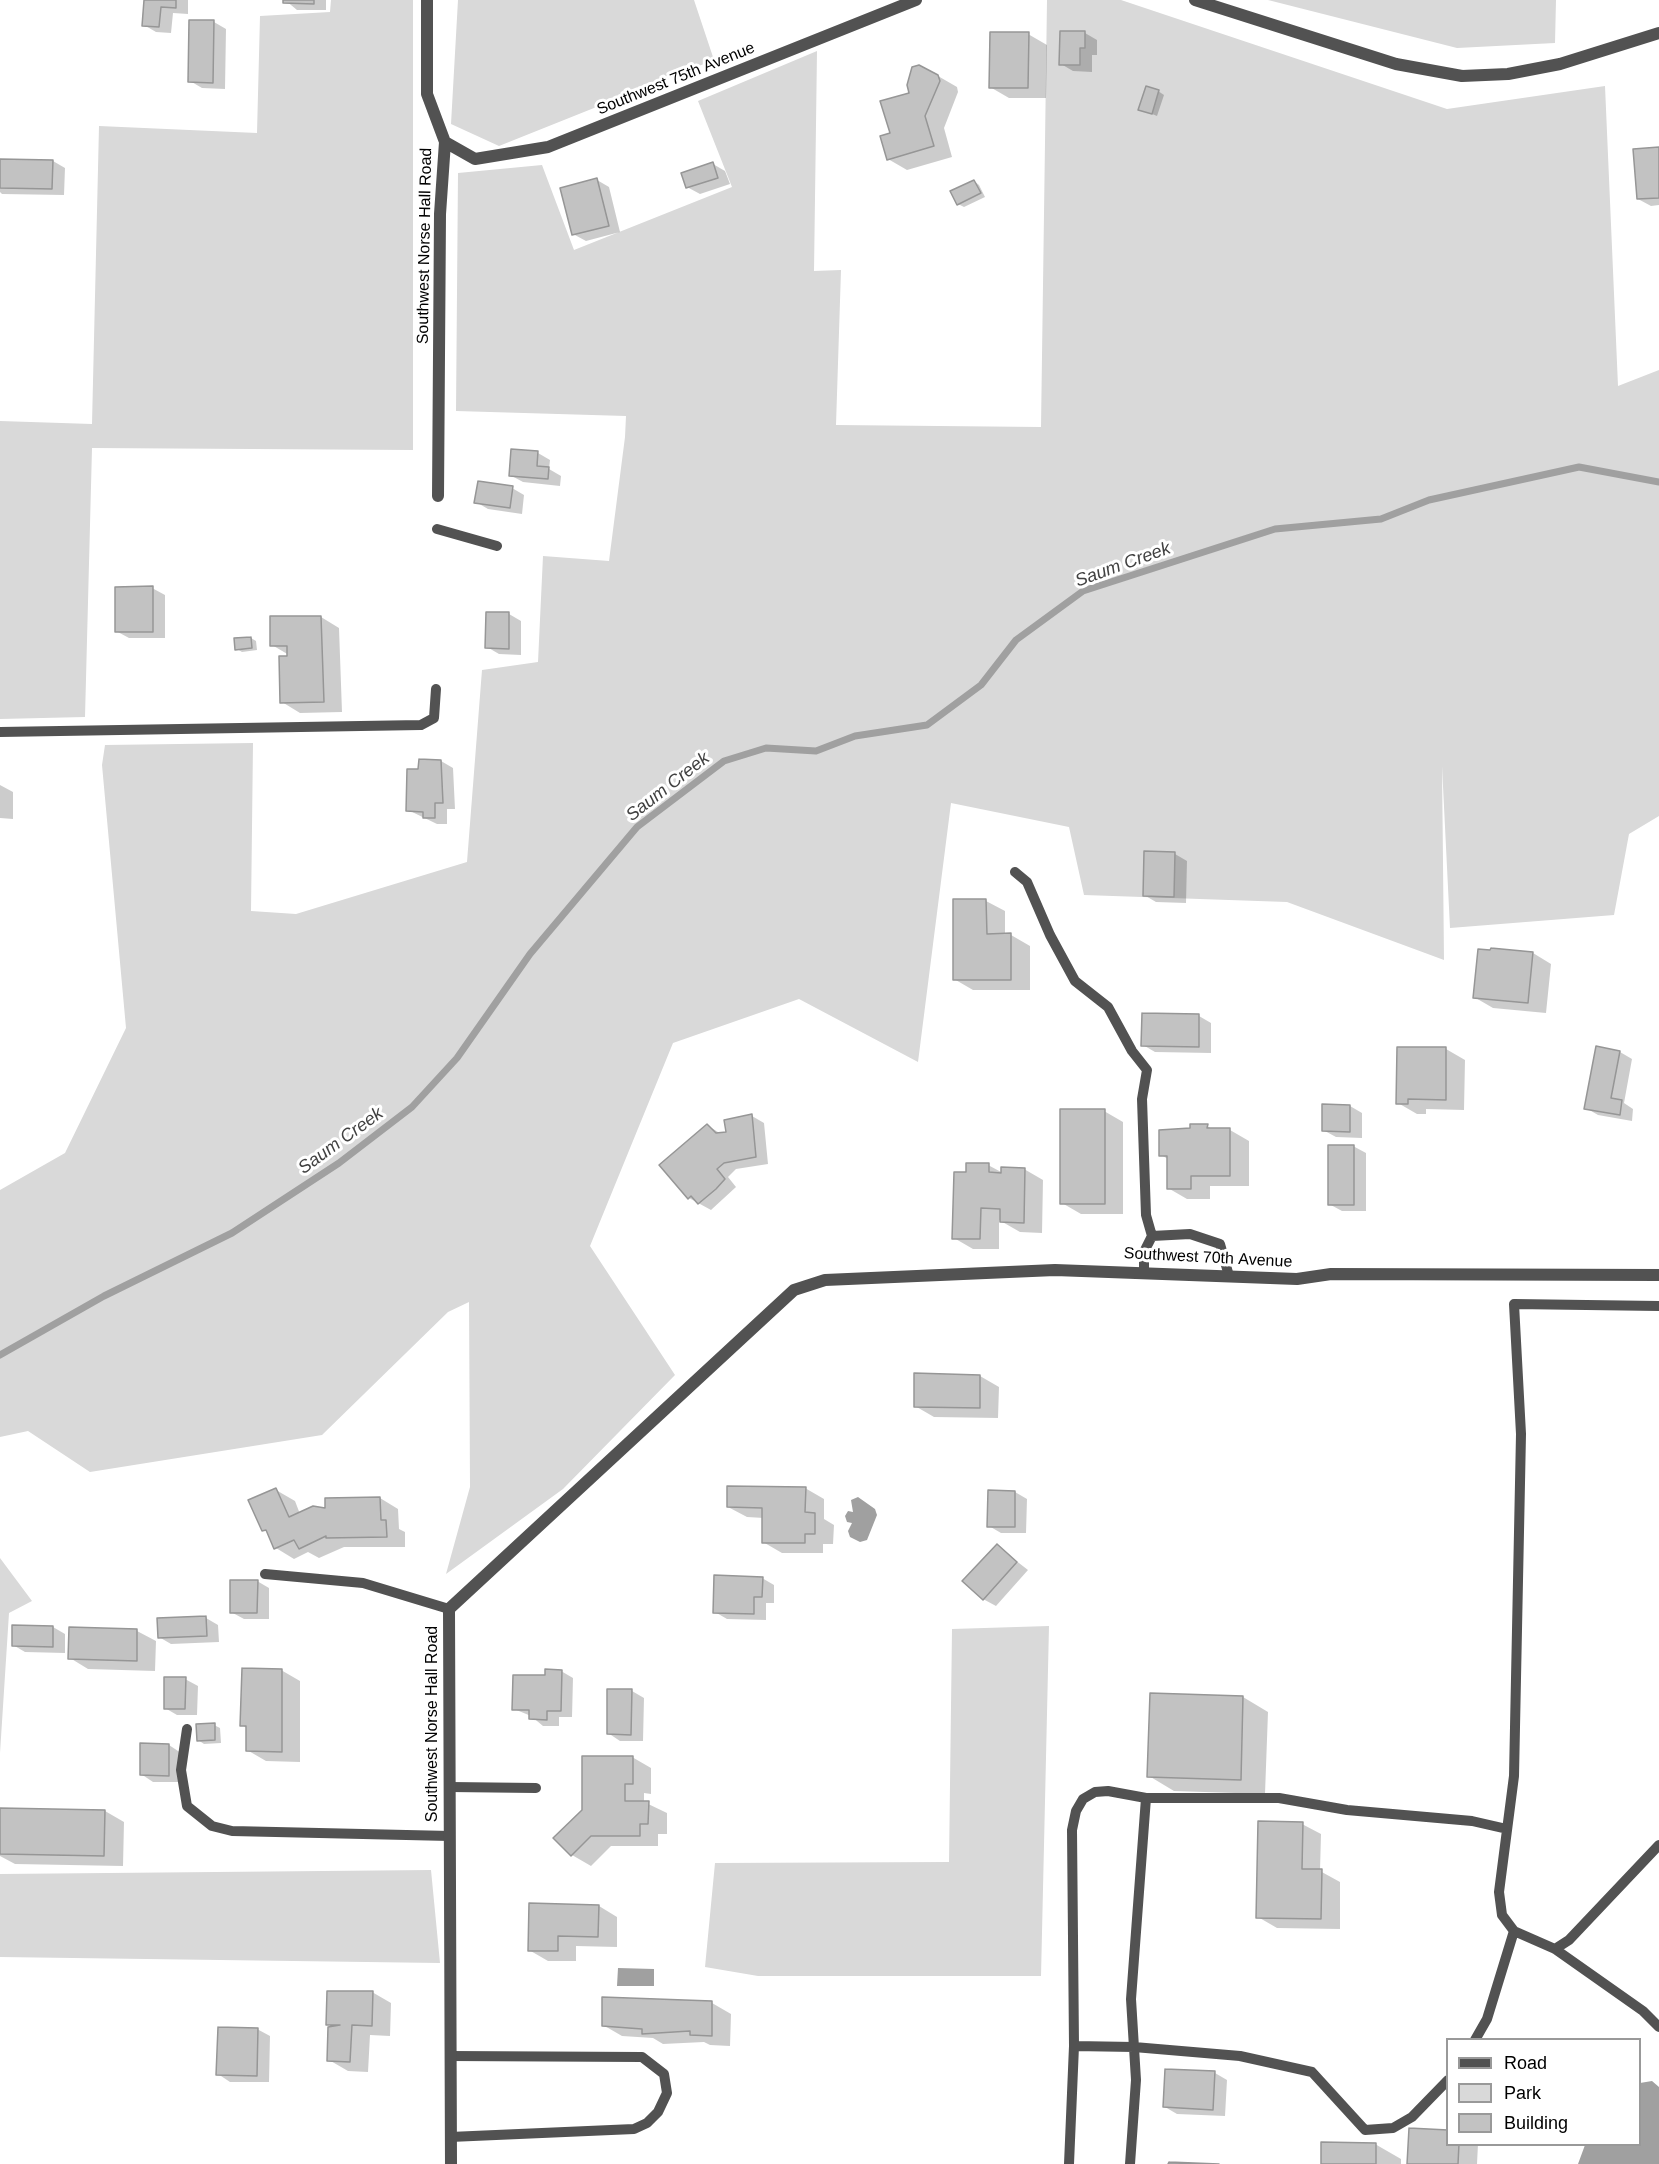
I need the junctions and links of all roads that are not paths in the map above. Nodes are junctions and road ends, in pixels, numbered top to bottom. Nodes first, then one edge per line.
1 (427, 0) edge
2 (916, 0) edge
3 (1195, 0) edge
4 (1659, 33) edge
5 (445, 142) junction
6 (438, 496) dead end
7 (437, 529) dead end
8 (497, 546) dead end
9 (436, 689) dead end
10 (0, 732) edge
11 (1015, 872) dead end
12 (1152, 1236) junction
13 (1144, 1272) junction
14 (1659, 1275) edge
15 (1230, 1276) junction
16 (794, 1290) joint
17 (1659, 1306) edge
18 (265, 1574) dead end
19 (449, 1609) junction
20 (187, 1728) dead end
21 (450, 1786) junction
22 (536, 1788) dead end
23 (1146, 1798) junction
24 (1507, 1829) junction
25 (450, 1836) junction
26 (1659, 1845) edge
27 (1514, 1931) junction
28 (1556, 1950) junction
29 (1659, 2027) edge
30 (1475, 2038) edge
31 (1074, 2046) junction
32 (1134, 2047) junction
33 (450, 2056) junction
34 (1446, 2082) edge
35 (450, 2138) junction
36 (450, 2164) edge
37 (1069, 2164) edge
38 (1130, 2164) edge

1 - 5 street, Southwest Norse Hall Road
2 - 5 street, Southwest 75th Avenue
3 - 4 street
5 - 6 street, Southwest Norse Hall Road
7 - 8 lane
9 - 10 lane
11 - 12 lane
12 - 13 lane
12 - 15 lane
13 - 15 street, Southwest 70th Avenue
13 - 16 street, Southwest 70th Avenue
14 - 15 street, Southwest 70th Avenue
16 - 19 street, Southwest Norse Hall Road
17 - 24 lane
18 - 19 lane
19 - 21 street, Southwest Norse Hall Road
20 - 25 lane
21 - 22 lane
21 - 25 street, Southwest Norse Hall Road
23 - 24 lane
23 - 31 lane
23 - 32 lane
24 - 27 lane
25 - 33 street, Southwest Norse Hall Road
26 - 28 lane
27 - 28 lane
27 - 30 lane
28 - 29 lane
31 - 32 lane
31 - 37 lane
32 - 34 lane
32 - 38 lane
33 - 35 street, Southwest Norse Hall Road
33 - 35 lane
35 - 36 street, Southwest Norse Hall Road

